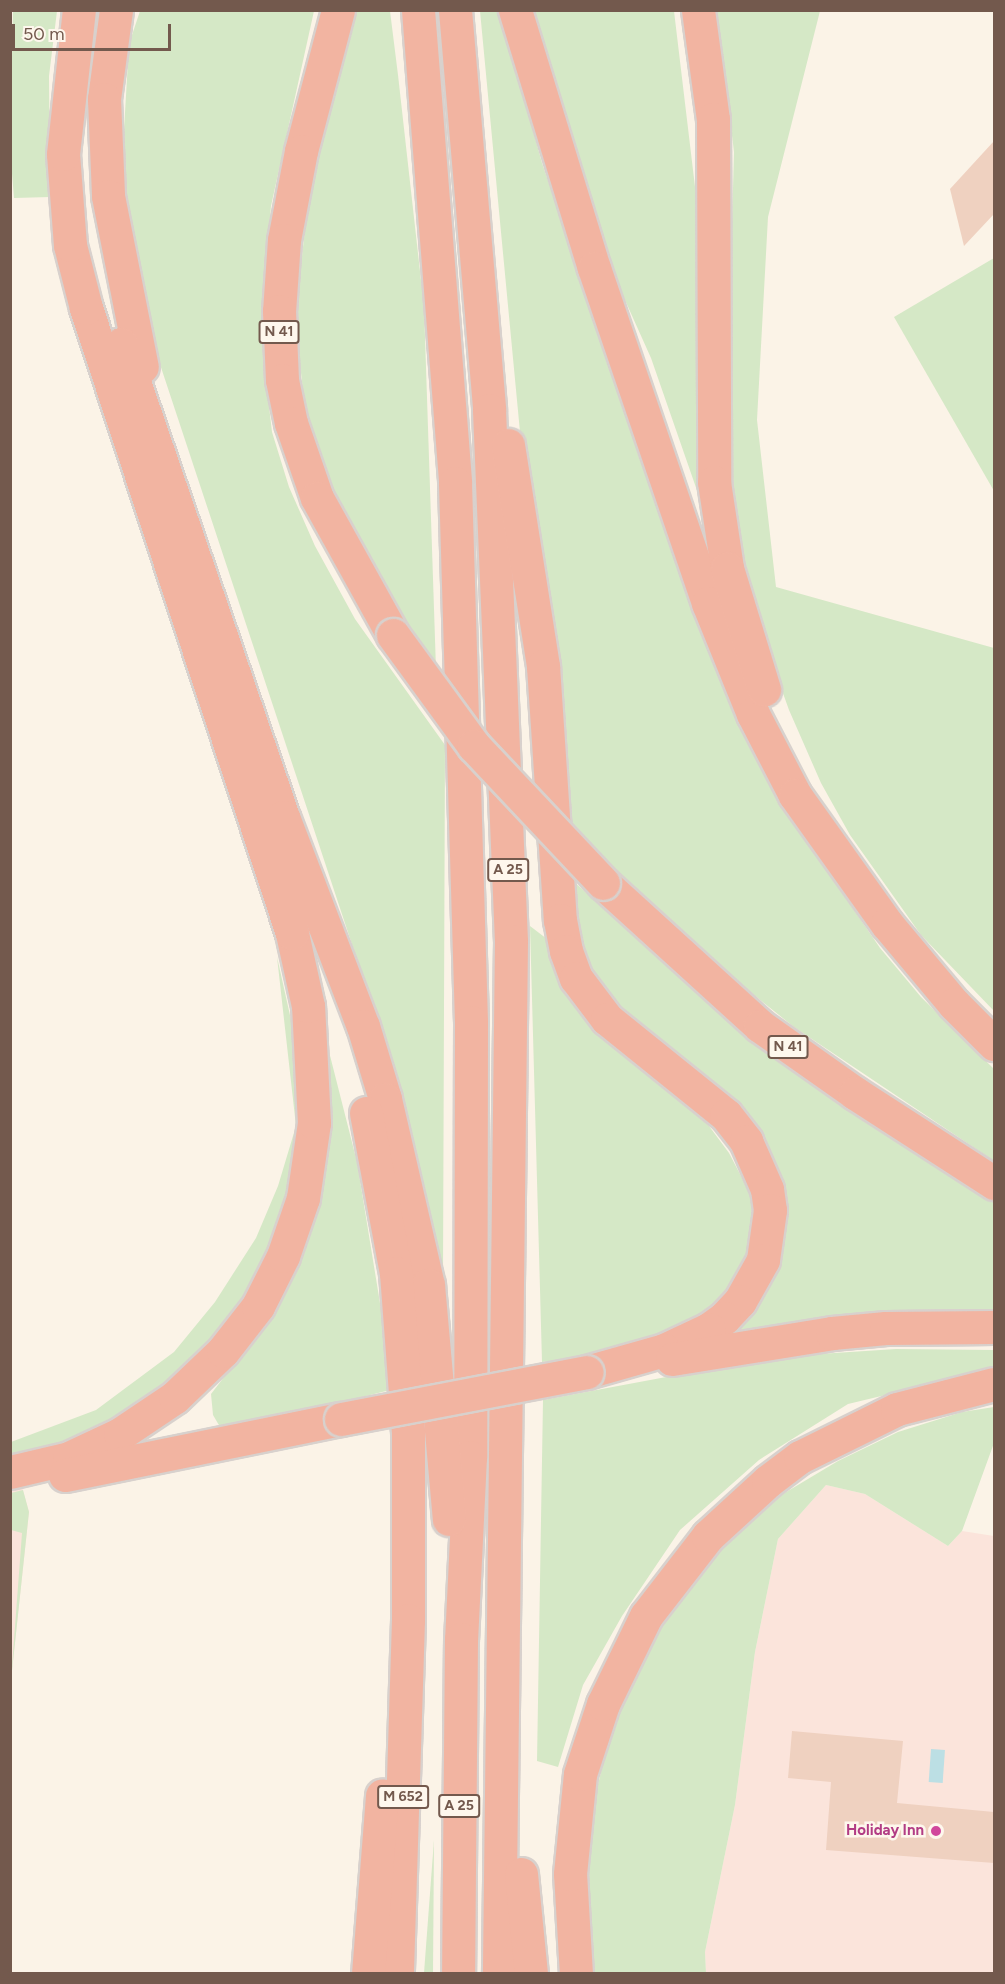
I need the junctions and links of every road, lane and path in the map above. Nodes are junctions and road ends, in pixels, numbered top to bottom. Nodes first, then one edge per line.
1 (79, 10) edge
2 (116, 10) edge
3 (338, 10) edge
4 (418, 10) edge
5 (457, 10) edge
6 (515, 10) edge
7 (698, 10) edge
8 (68, 117) junction
9 (163, 460) junction
10 (283, 817) junction
11 (873, 904) junction
12 (994, 1044) edge
13 (994, 1183) edge
14 (994, 1328) edge
15 (587, 1372) junction
16 (994, 1384) edge
17 (506, 1408) junction
18 (10, 1472) edge
19 (10, 1485) edge
20 (408, 1620) junction
21 (461, 1639) junction
22 (368, 1974) edge
23 (397, 1974) edge
24 (458, 1974) edge
25 (499, 1974) edge
26 (531, 1974) edge
27 (576, 1974) edge

1 - 8 highway
2 - 9 highway
3 - 13 highway, N 41, bridge
4 - 21 highway, A 25
5 - 15 highway
5 - 17 highway, A 25
6 - 11 highway
7 - 11 highway
8 - 9 highway
8 - 18 highway
9 - 10 highway
10 - 20 highway, M 652
10 - 21 highway
11 - 12 highway
14 - 15 highway
15 - 19 highway, bridge
16 - 27 highway
17 - 25 highway, A 25
17 - 26 highway
20 - 22 highway
20 - 23 highway, M 652
21 - 24 highway, A 25

